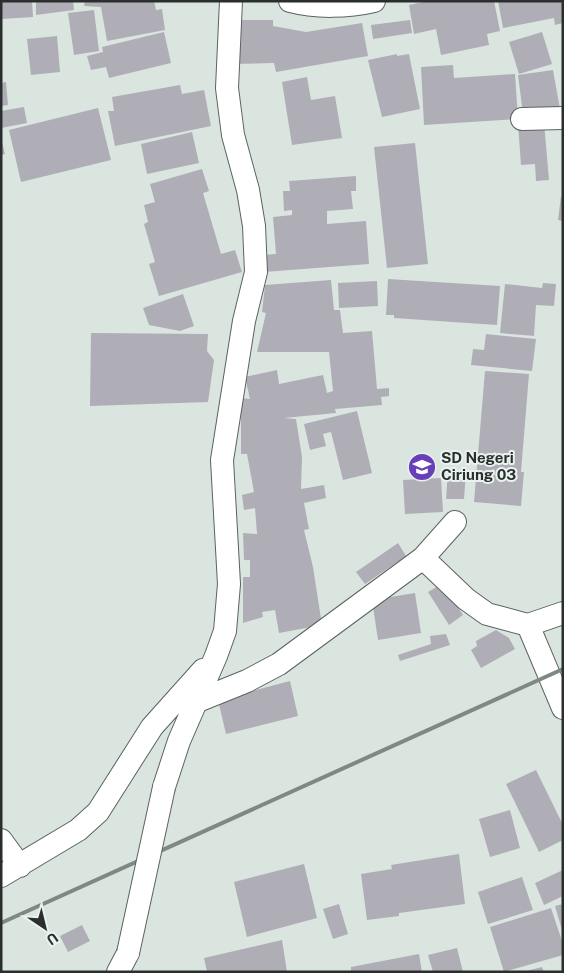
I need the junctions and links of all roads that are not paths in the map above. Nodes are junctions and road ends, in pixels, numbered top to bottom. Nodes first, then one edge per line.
1 (230, 1) edge
2 (290, 1) edge
3 (374, 1) edge
4 (563, 118) edge
5 (522, 119) dead end
6 (455, 522) dead end
7 (423, 558) junction
8 (563, 613) edge
9 (528, 625) junction
10 (216, 656) junction
11 (195, 702) junction
12 (563, 708) edge
13 (1, 840) edge
14 (11, 871) edge
15 (123, 963) edge

1 - 10 street
2 - 3 street
4 - 5 street
6 - 7 street
7 - 9 street
7 - 11 street
8 - 9 street
9 - 12 street
10 - 11 street
10 - 14 street
11 - 15 street, bridge
13 - 14 street

